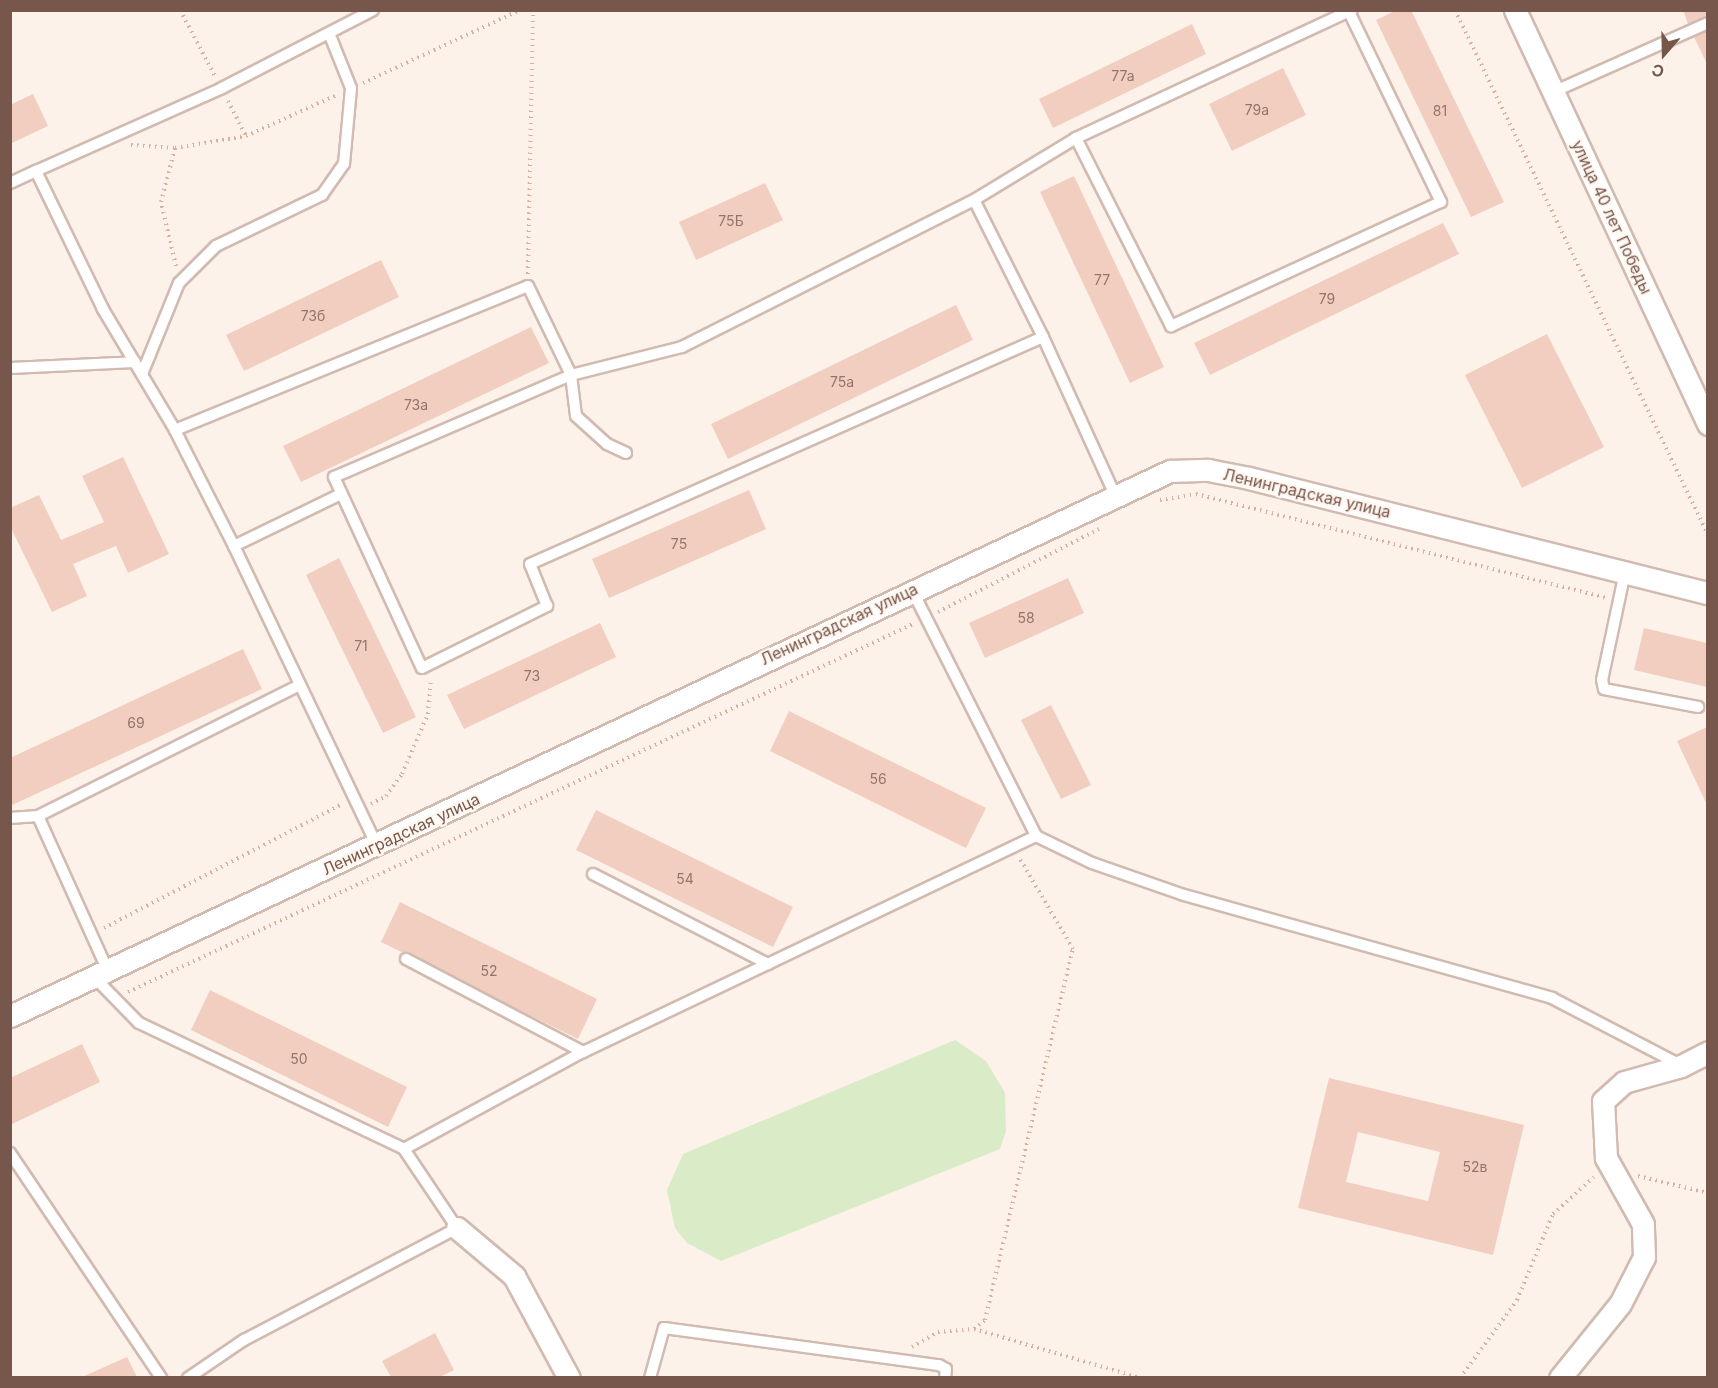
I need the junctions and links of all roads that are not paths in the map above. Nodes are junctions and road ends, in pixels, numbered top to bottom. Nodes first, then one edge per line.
1 (373, 10) edge
2 (1515, 10) edge
3 (1350, 11) edge
4 (1707, 22) edge
5 (329, 33) junction
6 (1553, 92) junction
7 (1076, 138) junction
8 (36, 171) junction
9 (10, 183) edge
10 (974, 200) junction
11 (1043, 337) junction
12 (135, 362) junction
13 (10, 368) edge
14 (142, 374) junction
15 (571, 375) junction
16 (1707, 424) edge
17 (175, 430) junction
18 (626, 453) dead end
19 (340, 494) junction
20 (1115, 495) junction
21 (234, 546) junction
22 (1625, 572) junction
23 (912, 590) junction
24 (1707, 593) edge
25 (298, 686) junction
26 (1698, 707) dead end
27 (38, 816) junction
28 (10, 818) edge
29 (1036, 837) junction
30 (377, 846) junction
31 (593, 874) dead end
32 (406, 959) dead end
33 (768, 964) junction
34 (100, 973) junction
35 (10, 1016) edge
36 (583, 1052) junction
37 (1707, 1052) edge
38 (1681, 1066) junction
39 (404, 1149) junction
40 (10, 1153) edge
41 (457, 1228) junction
42 (161, 1377) edge
43 (188, 1377) edge
44 (569, 1377) edge
45 (650, 1377) edge
46 (945, 1377) edge
47 (1560, 1377) edge

1 - 5 lane
2 - 6 street, улица 40 лет Победы
3 - 7 lane
3 - 7 lane
4 - 6 lane
5 - 8 lane
5 - 14 lane
6 - 16 street, улица 40 лет Победы
7 - 10 lane
8 - 9 lane
8 - 12 lane
10 - 11 lane
10 - 15 lane
11 - 19 lane
11 - 20 lane
12 - 13 lane
12 - 14 lane
14 - 17 lane
15 - 17 lane
15 - 18 lane
15 - 19 lane
17 - 21 lane
19 - 21 lane
20 - 22 street, Ленинградская улица
20 - 23 street, Ленинградская улица
21 - 25 lane
22 - 24 street, Ленинградская улица
22 - 26 lane
23 - 29 lane
23 - 30 street, Ленинградская улица
25 - 27 lane
25 - 30 lane
27 - 28 lane
27 - 34 lane
29 - 33 lane
29 - 38 lane
30 - 34 street, Ленинградская улица
31 - 33 lane
32 - 36 lane
33 - 36 lane
34 - 35 street, Ленинградская улица
34 - 39 lane
36 - 39 lane
37 - 38 street
38 - 47 street
39 - 41 lane
40 - 42 lane
41 - 43 lane
41 - 44 street
45 - 46 lane

